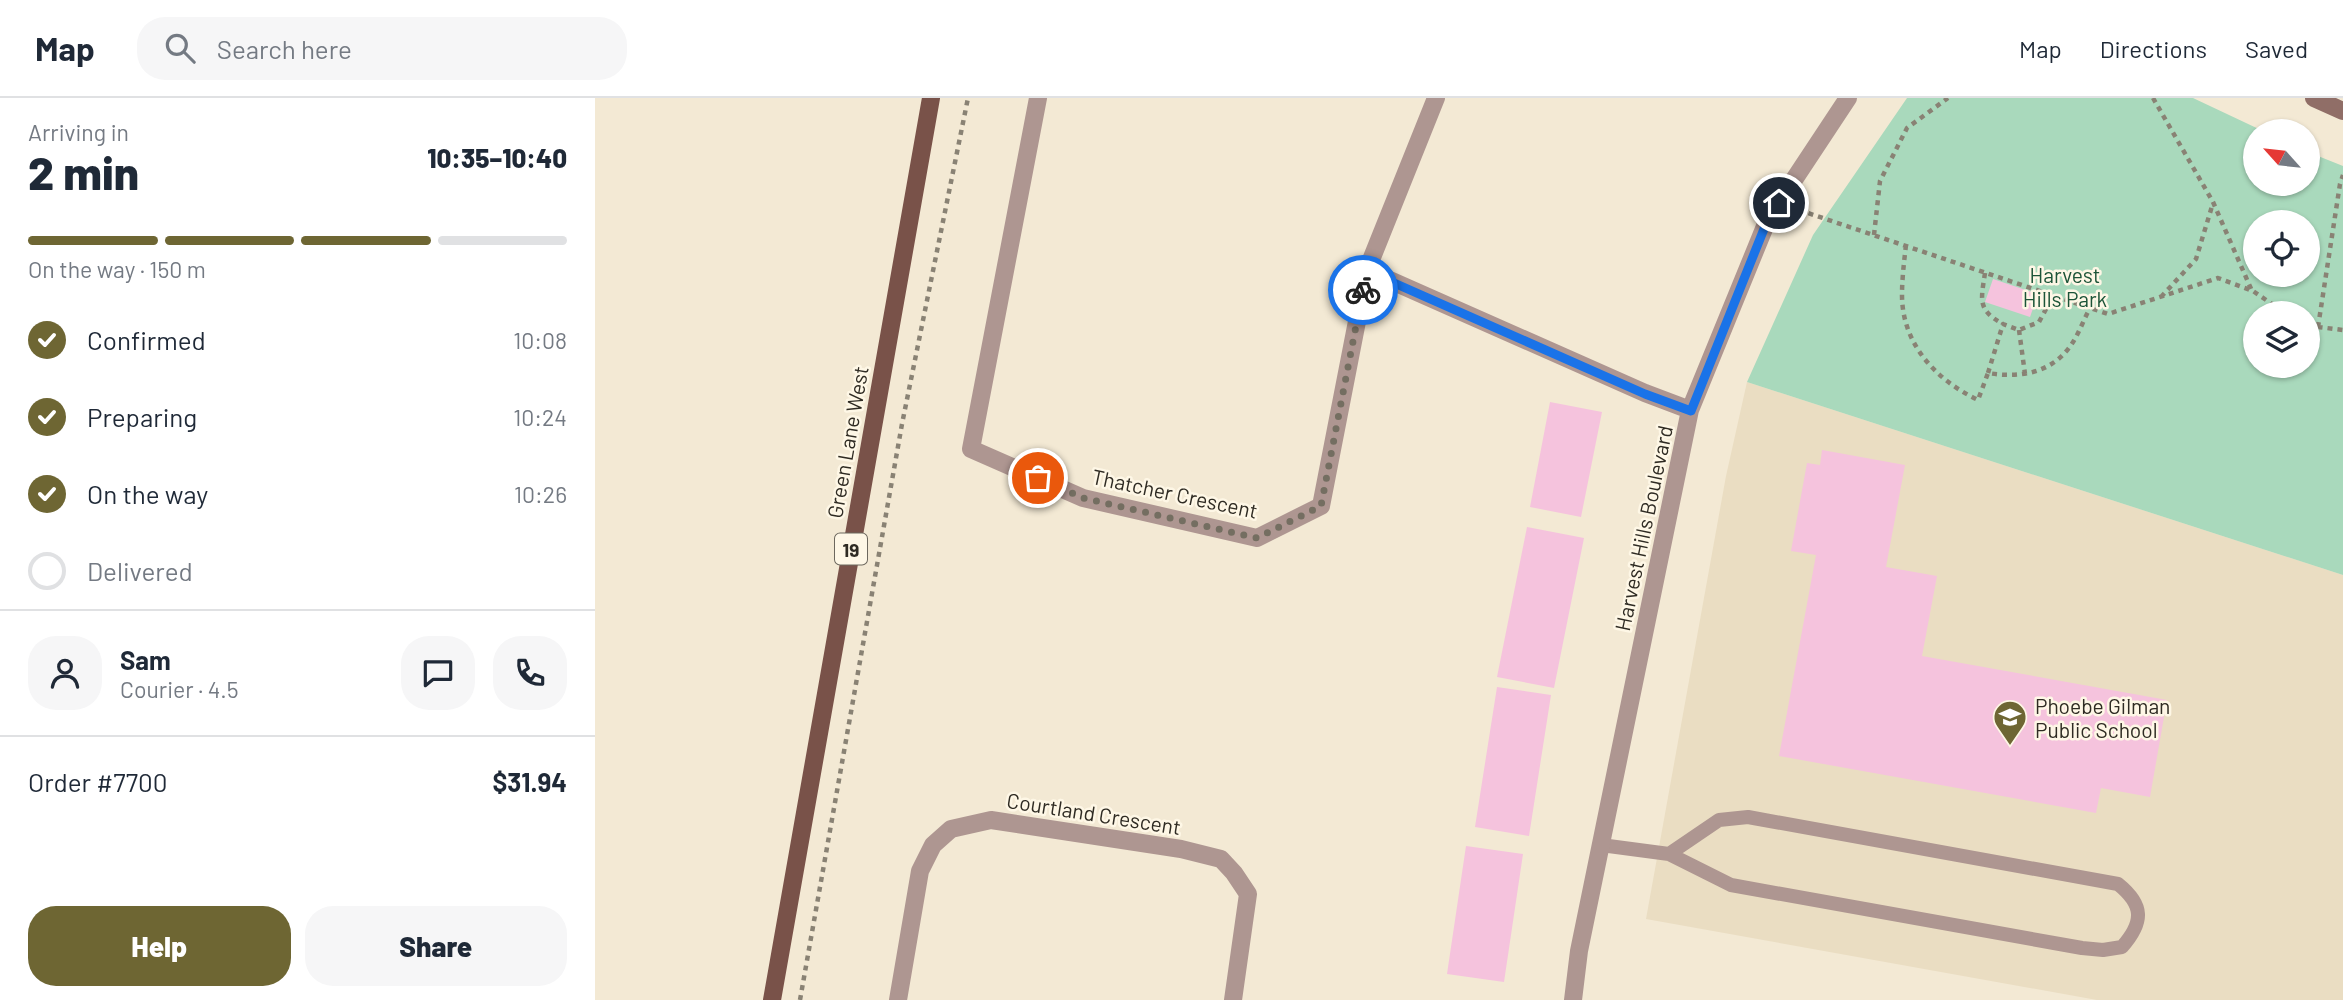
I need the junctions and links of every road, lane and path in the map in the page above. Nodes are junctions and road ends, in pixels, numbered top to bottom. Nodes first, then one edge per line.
1 (931, 98) edge
2 (968, 98) edge
3 (1038, 98) edge
4 (1436, 98) edge
5 (1848, 98) edge
6 (1948, 98) edge
7 (2153, 98) edge
8 (2314, 98) edge
9 (2343, 111) edge
10 (2343, 175) edge
11 (2213, 202) junction
12 (1779, 203) junction
13 (1874, 235) junction
14 (1906, 246) junction
15 (1367, 271) junction
16 (1985, 273) junction
17 (2253, 291) junction
18 (2053, 296) junction
19 (2159, 299) junction
20 (2268, 301) edge
21 (2090, 308) junction
22 (2320, 314) edge
23 (2003, 324) junction
24 (2320, 327) edge
25 (2019, 330) junction
26 (2343, 330) edge
27 (1988, 373) junction
28 (2025, 373) junction
29 (1691, 411) junction
30 (1601, 845) junction
31 (1668, 855) junction
32 (772, 1000) edge
33 (800, 1000) edge
34 (898, 1000) edge
35 (1233, 1000) edge
36 (1573, 1000) edge

1 - 32 main road, Green Lane West / 19
2 - 33 path
3 - 15 street, Thatcher Crescent
4 - 15 street, Thatcher Crescent
5 - 12 street, Harvest Hills Boulevard
6 - 13 path
7 - 11 path
8 - 9 street
10 - 22 path
11 - 17 path
11 - 19 path
12 - 13 path
12 - 29 street, Harvest Hills Boulevard
13 - 14 path
14 - 16 path
14 - 27 path
15 - 29 street
16 - 18 path
16 - 23 path
17 - 19 path
17 - 20 path
18 - 21 path
18 - 25 path
19 - 21 path
21 - 28 path
23 - 25 path
23 - 27 path
24 - 26 path
25 - 28 path
27 - 28 path
29 - 30 street, Harvest Hills Boulevard
30 - 31 lane
30 - 36 street, Harvest Hills Boulevard
31 - 31 lane
34 - 35 street, Courtland Crescent

